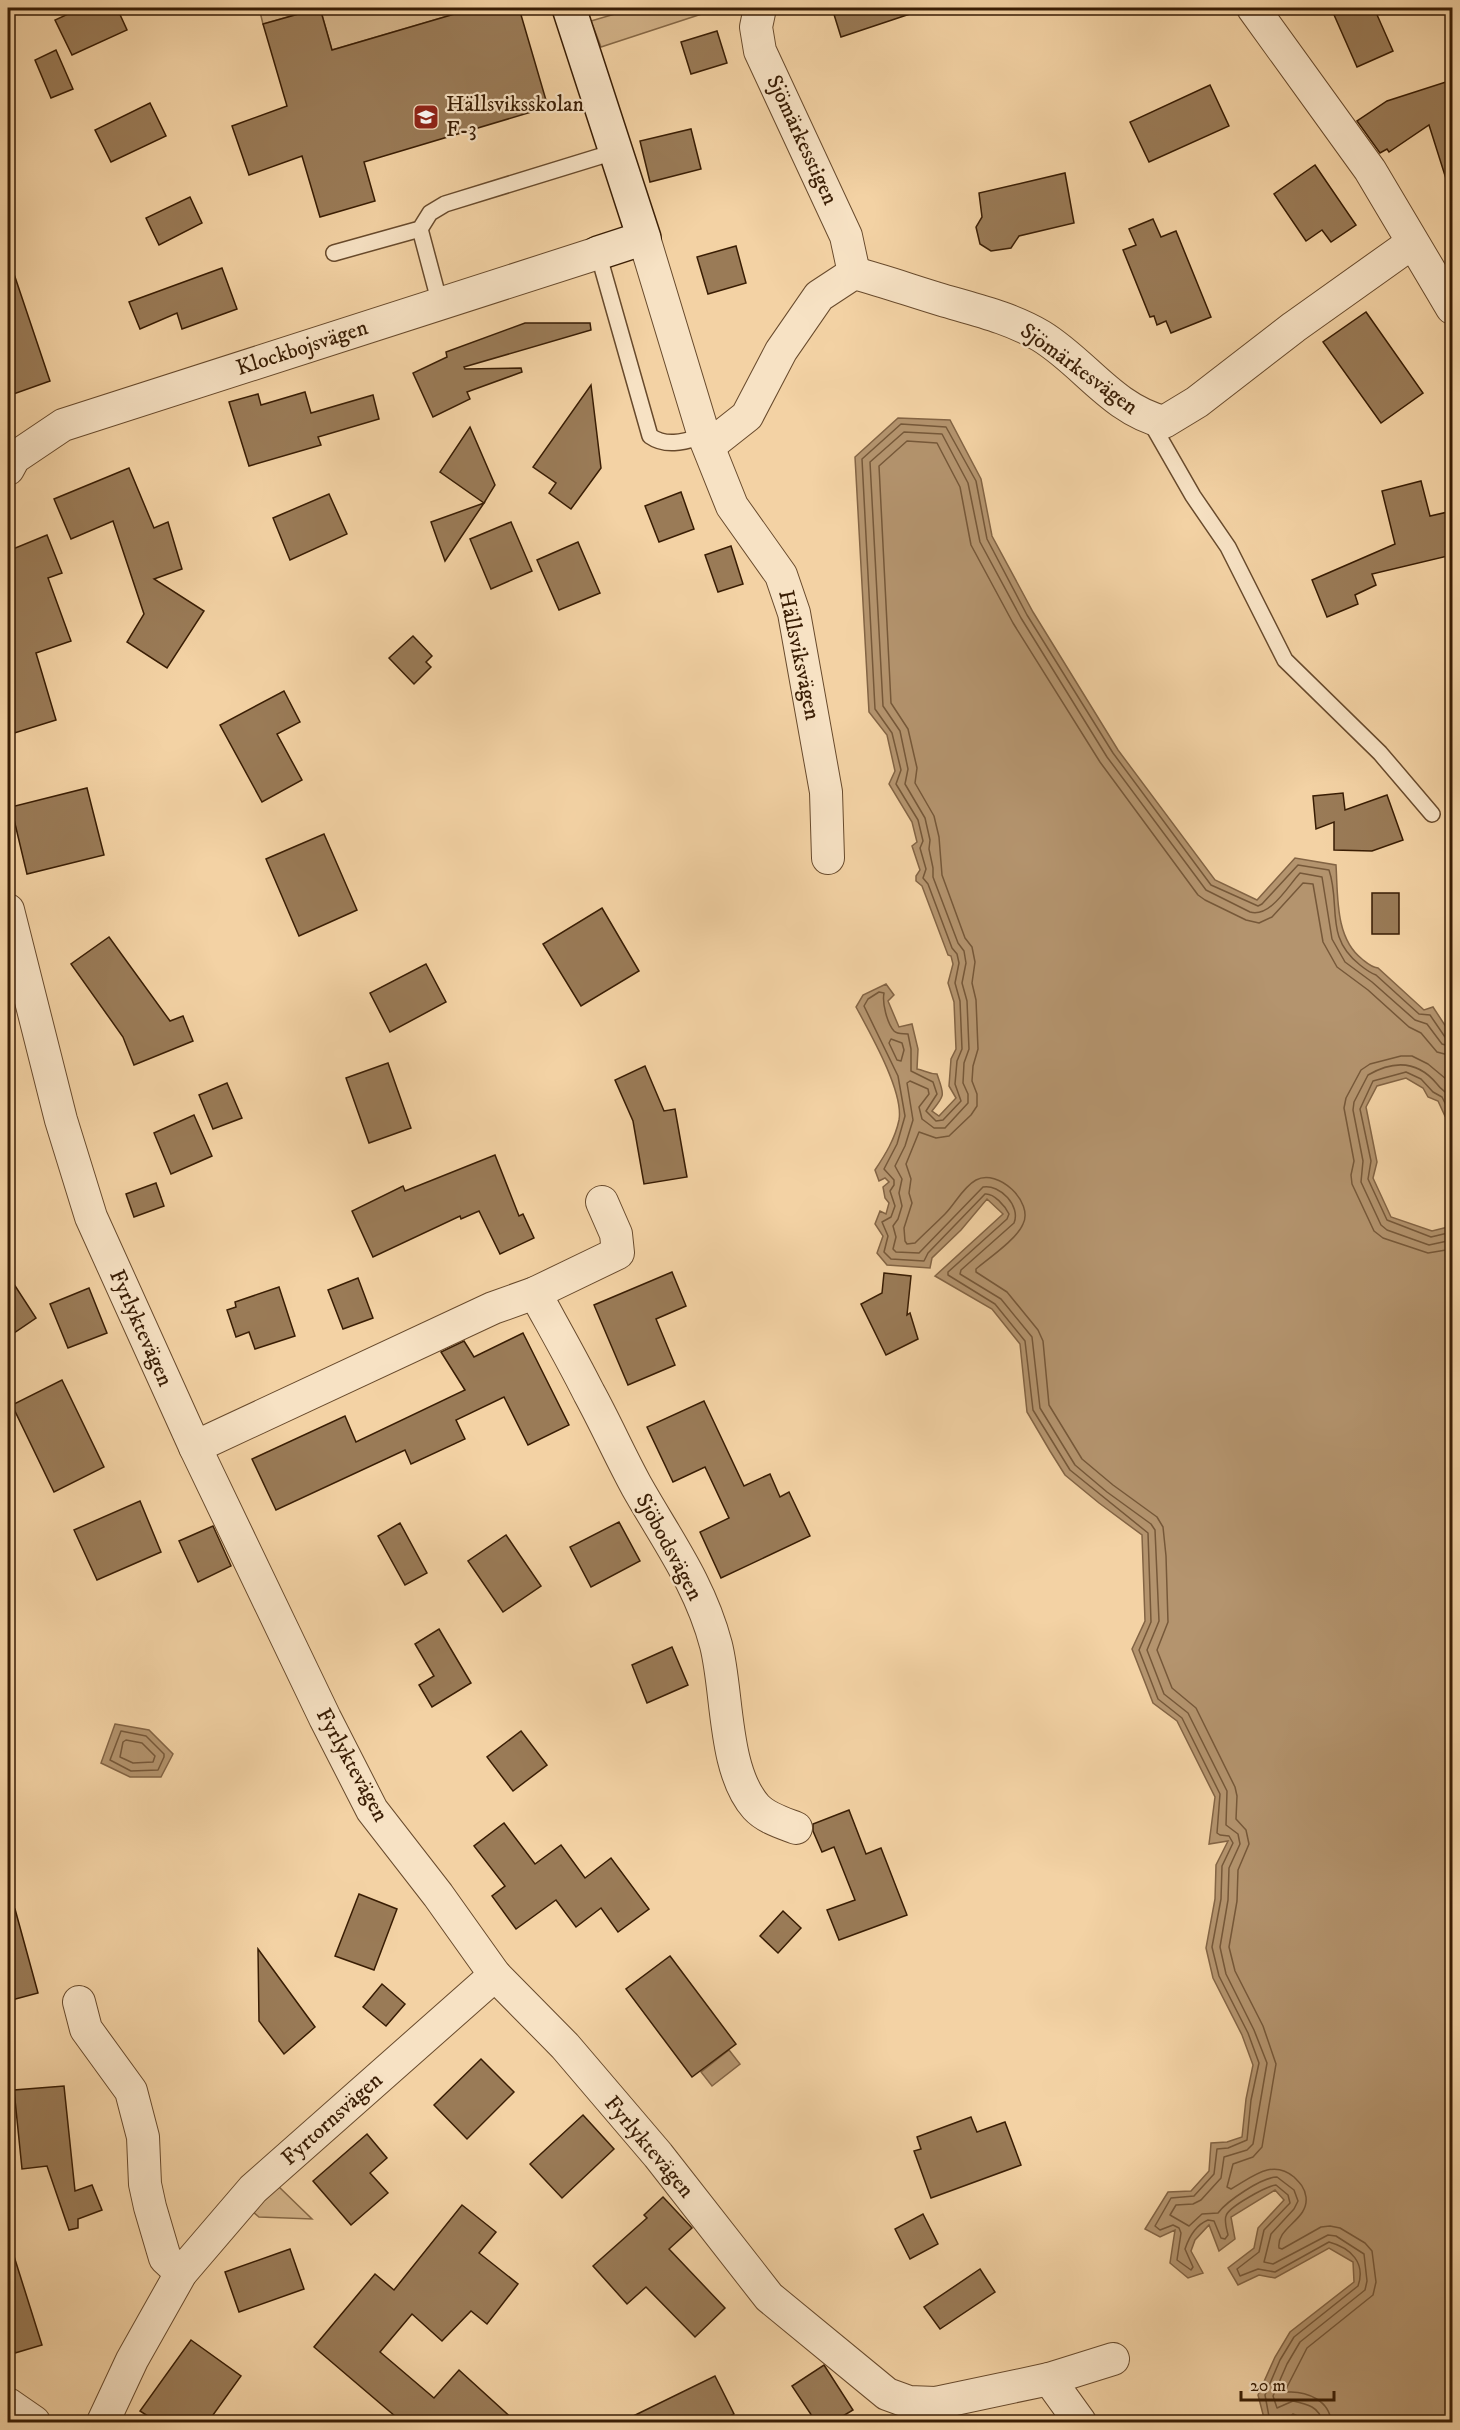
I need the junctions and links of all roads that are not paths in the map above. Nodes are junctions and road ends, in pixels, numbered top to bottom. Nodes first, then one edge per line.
1 (569, 8) edge
2 (760, 8) edge
3 (1253, 8) edge
4 (614, 152) junction
5 (420, 229) junction
6 (644, 238) junction
7 (1412, 243) junction
8 (334, 253) dead end
9 (598, 253) junction
10 (854, 273) junction
11 (440, 304) junction
12 (1452, 308) edge
13 (1149, 418) junction
14 (706, 441) junction
15 (10, 460) edge
16 (1432, 814) dead end
17 (828, 858) dead end
18 (8, 910) edge
19 (602, 1202) dead end
20 (535, 1293) junction
21 (195, 1448) junction
22 (796, 1828) dead end
23 (495, 1975) junction
24 (79, 2002) dead end
25 (181, 2273) junction
26 (1113, 2359) dead end
27 (1049, 2379) junction
28 (8, 2404) edge
29 (34, 2422) edge
30 (103, 2422) edge
31 (1080, 2422) edge

1 - 4 street, Hällsviksvägen
2 - 10 street, Sjömärkesstigen
3 - 7 street
4 - 5 lane
4 - 6 street, Hällsviksvägen
5 - 8 lane
5 - 11 lane
6 - 9 street
6 - 14 street, Hällsviksvägen
7 - 12 street
7 - 13 street, Sjömärkesvägen
9 - 11 street, Klockbojsvägen
9 - 14 lane
10 - 13 street, Sjömärkesvägen
10 - 14 street
11 - 15 street, Klockbojsvägen
13 - 16 lane
14 - 17 street, Hällsviksvägen
18 - 21 street, Fyrlyktevägen
19 - 20 street
20 - 21 street
20 - 22 street, Sjöbodsvägen
21 - 23 street, Fyrlyktevägen
23 - 25 street, Fyrtornsvägen
23 - 27 street, Fyrlyktevägen
24 - 25 street
25 - 30 street, Fyrtornsvägen
26 - 27 street, Fyrlyktevägen
27 - 31 street
28 - 29 street

